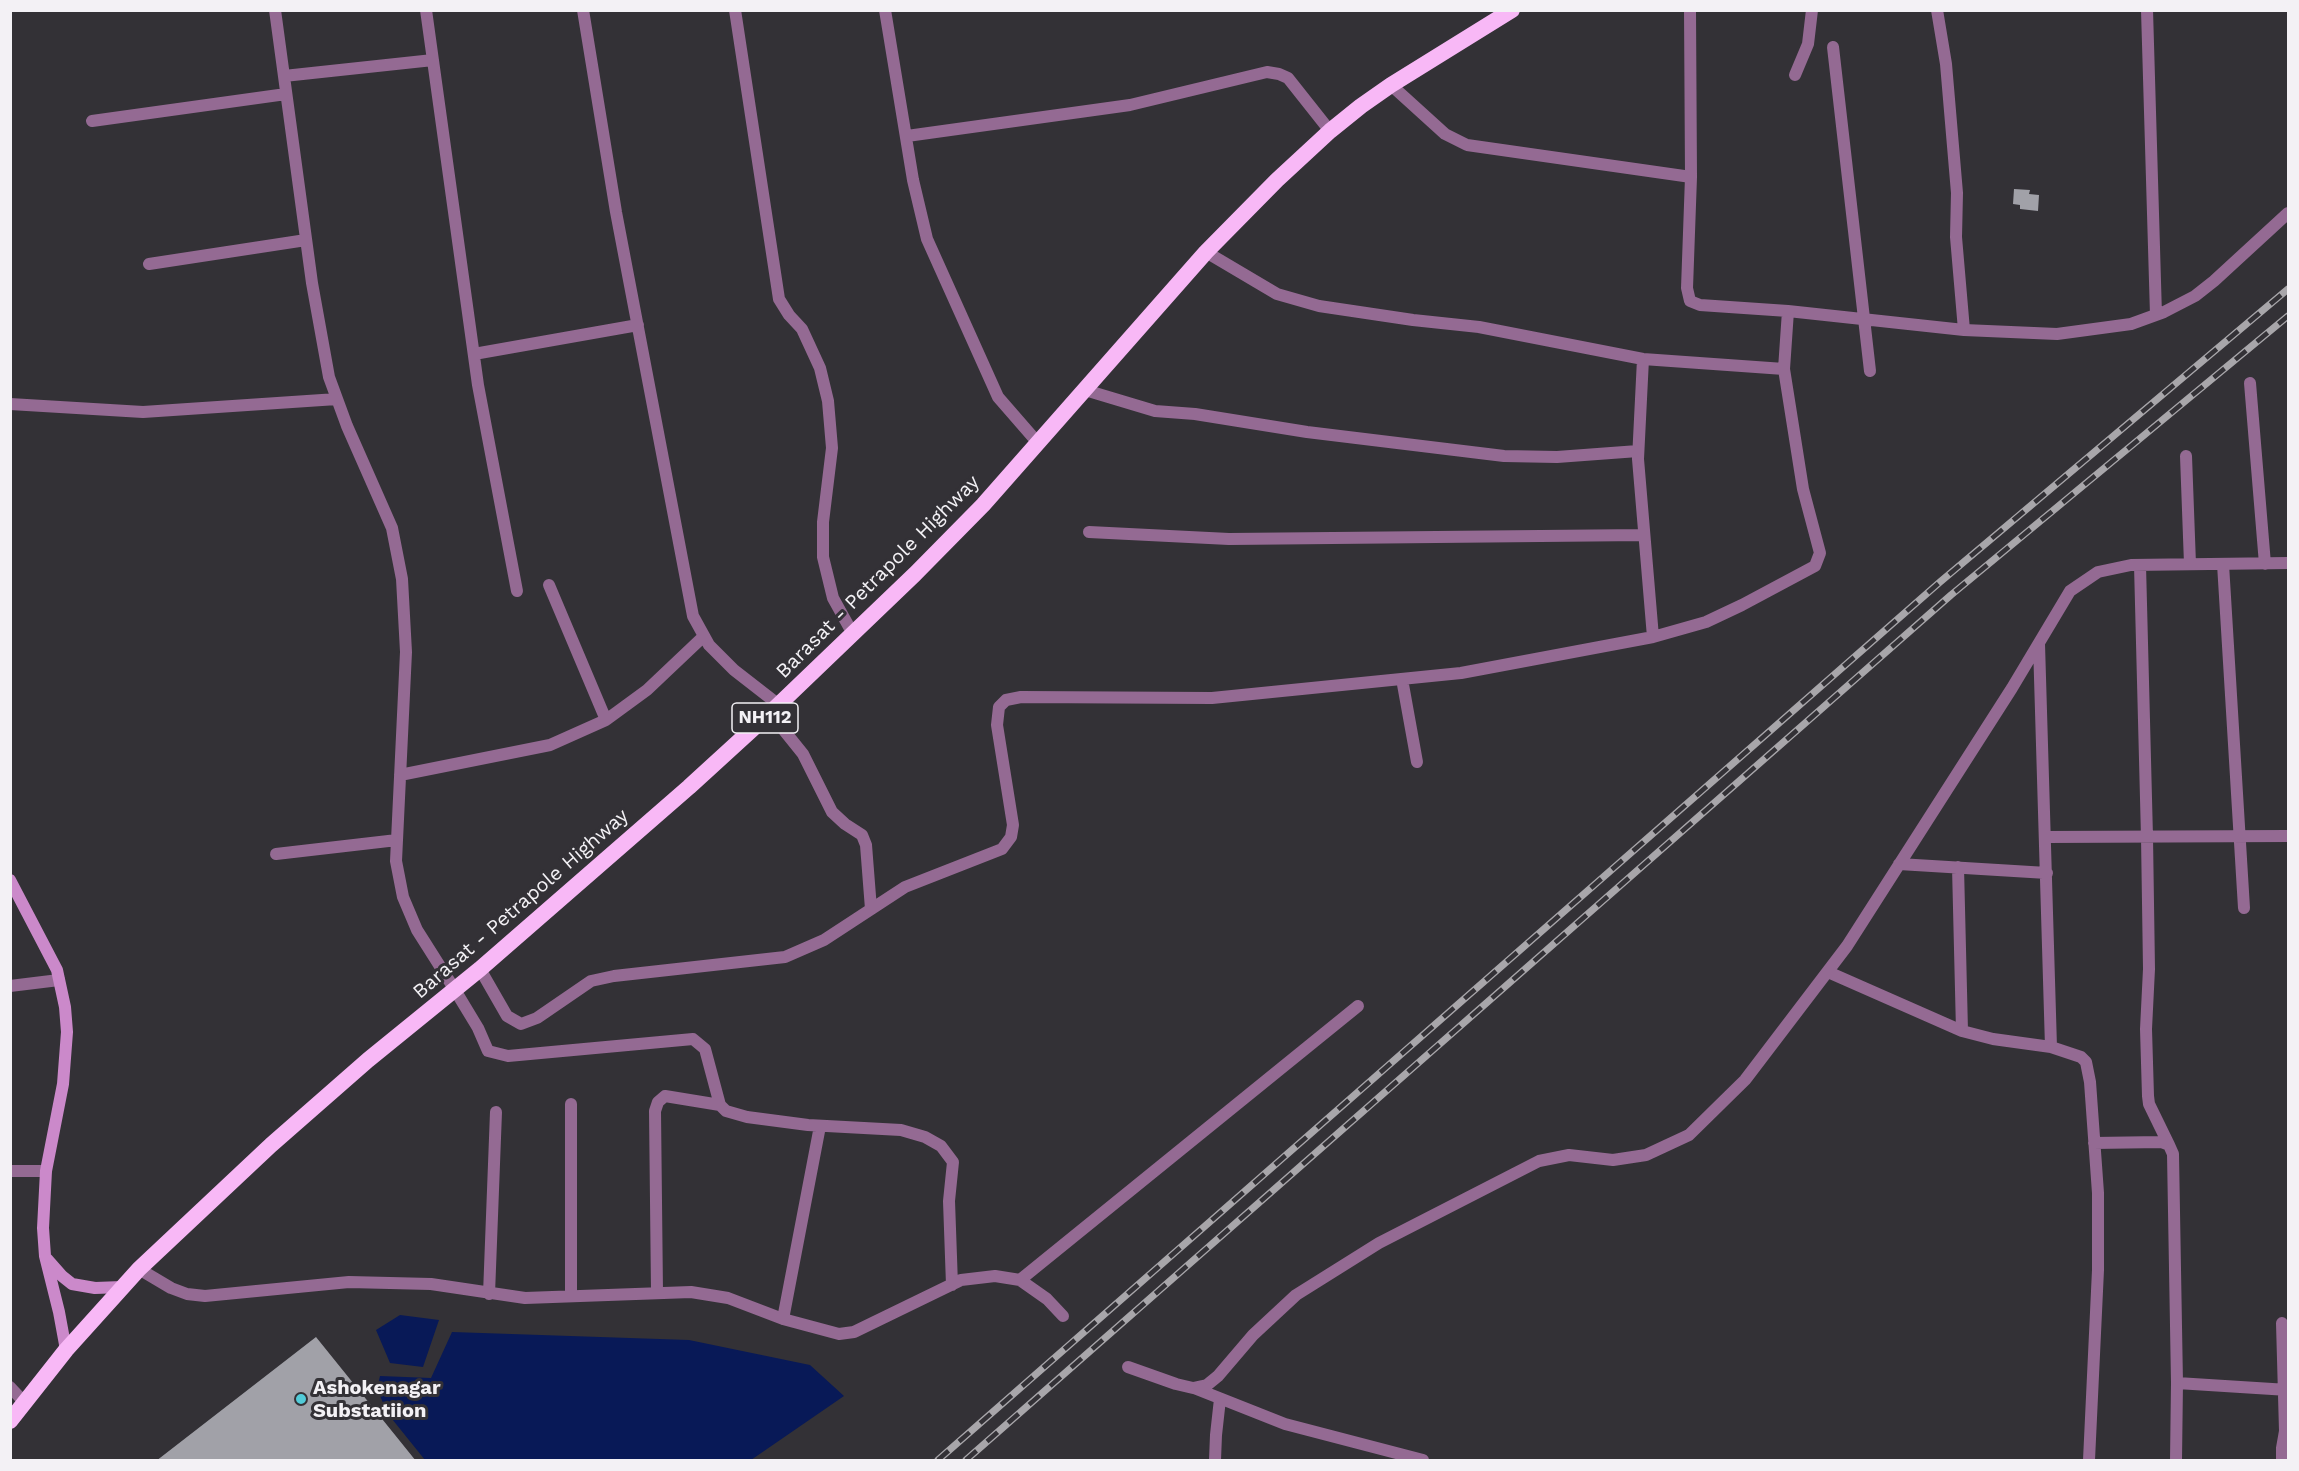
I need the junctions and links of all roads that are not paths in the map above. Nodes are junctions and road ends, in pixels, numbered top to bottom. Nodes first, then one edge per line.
1 (275, 10) edge
2 (426, 10) edge
3 (583, 10) edge
4 (735, 10) edge
5 (885, 10) edge
6 (1512, 10) edge
7 (1690, 10) edge
8 (1812, 10) edge
9 (1937, 10) edge
10 (2147, 10) edge
11 (1833, 47) dead end
12 (433, 60) junction
13 (1795, 75) dead end
14 (284, 76) junction
15 (1391, 85) junction
16 (286, 94) junction
17 (92, 121) dead end
18 (1330, 131) junction
19 (907, 136) junction
20 (1691, 177) junction
21 (2289, 213) edge
22 (306, 240) junction
23 (1206, 252) junction
24 (149, 264) dead end
25 (1788, 311) junction
26 (2156, 315) junction
27 (1864, 320) junction
28 (638, 325) junction
29 (1964, 330) junction
30 (474, 354) junction
31 (1643, 359) junction
32 (1784, 369) junction
33 (1870, 371) dead end
34 (2250, 383) dead end
35 (1085, 390) junction
36 (338, 399) junction
37 (10, 404) edge
38 (1038, 444) junction
39 (1638, 452) junction
40 (2186, 456) dead end
41 (1089, 532) dead end
42 (1644, 535) junction
43 (2289, 563) edge
44 (2190, 564) junction
45 (2223, 564) junction
46 (2265, 564) junction
47 (2140, 565) junction
48 (549, 585) dead end
49 (517, 591) dead end
50 (853, 634) junction
51 (704, 636) junction
52 (1653, 637) junction
53 (2039, 643) junction
54 (1402, 679) junction
55 (775, 709) junction
56 (606, 720) junction
57 (1417, 762) dead end
58 (400, 775) junction
59 (2239, 836) junction
60 (2289, 836) edge
61 (2046, 837) junction
62 (2147, 837) junction
63 (397, 840) junction
64 (276, 854) dead end
65 (1899, 864) junction
66 (1958, 867) junction
67 (2047, 873) junction
68 (10, 880) edge
69 (2244, 908) dead end
70 (871, 909) junction
71 (480, 969) junction
72 (1828, 972) junction
73 (59, 980) junction
74 (10, 986) edge
75 (455, 990) junction
76 (1358, 1006) dead end
77 (1962, 1030) junction
78 (2051, 1047) junction
79 (571, 1104) dead end
80 (720, 1105) junction
81 (496, 1112) dead end
82 (820, 1126) junction
83 (2094, 1143) junction
84 (2169, 1145) junction
85 (10, 1171) edge
86 (46, 1171) junction
87 (45, 1256) junction
88 (139, 1269) junction
89 (1020, 1280) junction
90 (952, 1285) junction
91 (122, 1287) junction
92 (657, 1292) junction
93 (489, 1294) junction
94 (571, 1295) junction
95 (1063, 1316) dead end
96 (783, 1319) junction
97 (2282, 1323) dead end
98 (66, 1350) junction
99 (1128, 1367) dead end
100 (2177, 1383) junction
101 (10, 1387) edge
102 (1193, 1388) junction
103 (2286, 1390) edge
104 (1220, 1399) junction
105 (25, 1403) junction
106 (10, 1421) edge
107 (1215, 1461) edge
108 (1423, 1461) edge
109 (2089, 1461) edge
110 (2176, 1461) edge
111 (2283, 1461) edge

1 - 14 street
2 - 12 street
3 - 28 street
4 - 50 street
5 - 19 street
6 - 15 highway, Barasat - Petrapole Highway / NH112
7 - 20 street
8 - 13 street
9 - 29 street
10 - 26 street
11 - 27 street
12 - 14 street
12 - 30 street
14 - 16 street
15 - 18 highway, Barasat - Petrapole Highway / NH112
15 - 20 street
16 - 17 street
16 - 22 street
18 - 19 street
18 - 23 highway, Barasat - Petrapole Highway / NH112
19 - 38 street
20 - 25 street
21 - 26 street
22 - 24 street
22 - 36 street
23 - 31 street
23 - 35 highway, Barasat - Petrapole Highway / NH112
25 - 27 street
25 - 32 street
26 - 29 street
27 - 29 street
27 - 33 street
28 - 30 street
28 - 51 street
30 - 49 street
31 - 32 street
31 - 39 street
32 - 52 street
34 - 46 street
35 - 38 highway, Barasat - Petrapole Highway / NH112
35 - 39 street
36 - 37 street
36 - 58 street
38 - 50 highway, Barasat - Petrapole Highway / NH112
39 - 42 street
40 - 44 street
41 - 42 street
42 - 52 street
43 - 46 street
44 - 45 street
44 - 47 street
45 - 46 street
45 - 59 street
47 - 53 street
47 - 62 street
48 - 56 street
50 - 55 highway, Barasat - Petrapole Highway / NH112
51 - 55 street
51 - 56 street
52 - 54 street
53 - 61 street
53 - 65 street
54 - 57 street
54 - 70 street
55 - 70 street
55 - 71 highway, Barasat - Petrapole Highway / NH112
56 - 58 street
58 - 63 street
59 - 60 street
59 - 62 street
59 - 69 street
61 - 62 street
61 - 67 street
62 - 84 street
63 - 64 street
63 - 75 street
65 - 66 street
65 - 72 street
66 - 67 street
66 - 77 street
67 - 78 street
68 - 73 main road
70 - 71 street
71 - 75 highway, Barasat - Petrapole Highway / NH112
72 - 77 street
72 - 102 street
73 - 74 street
73 - 86 main road
75 - 80 street
75 - 88 highway, Barasat - Petrapole Highway / NH112
76 - 89 street
77 - 78 street
78 - 83 street
79 - 94 street
80 - 82 street
80 - 92 street
81 - 93 street
82 - 90 street
82 - 96 street
83 - 84 street
83 - 109 street
84 - 100 street
85 - 86 street
86 - 87 main road
87 - 91 main road
87 - 98 main road
88 - 91 highway, Barasat - Petrapole Highway / NH112
88 - 93 street
89 - 90 street
89 - 95 street
90 - 96 street
91 - 98 highway, Barasat - Petrapole Highway / NH112
92 - 94 street
92 - 96 street
93 - 94 street
97 - 103 street
98 - 105 highway, Barasat - Petrapole Highway / NH112
99 - 102 street
100 - 103 street
100 - 110 street
101 - 105 street
102 - 104 street
103 - 111 street
104 - 107 street
104 - 108 street
105 - 106 highway, Barasat - Petrapole Highway / NH112

